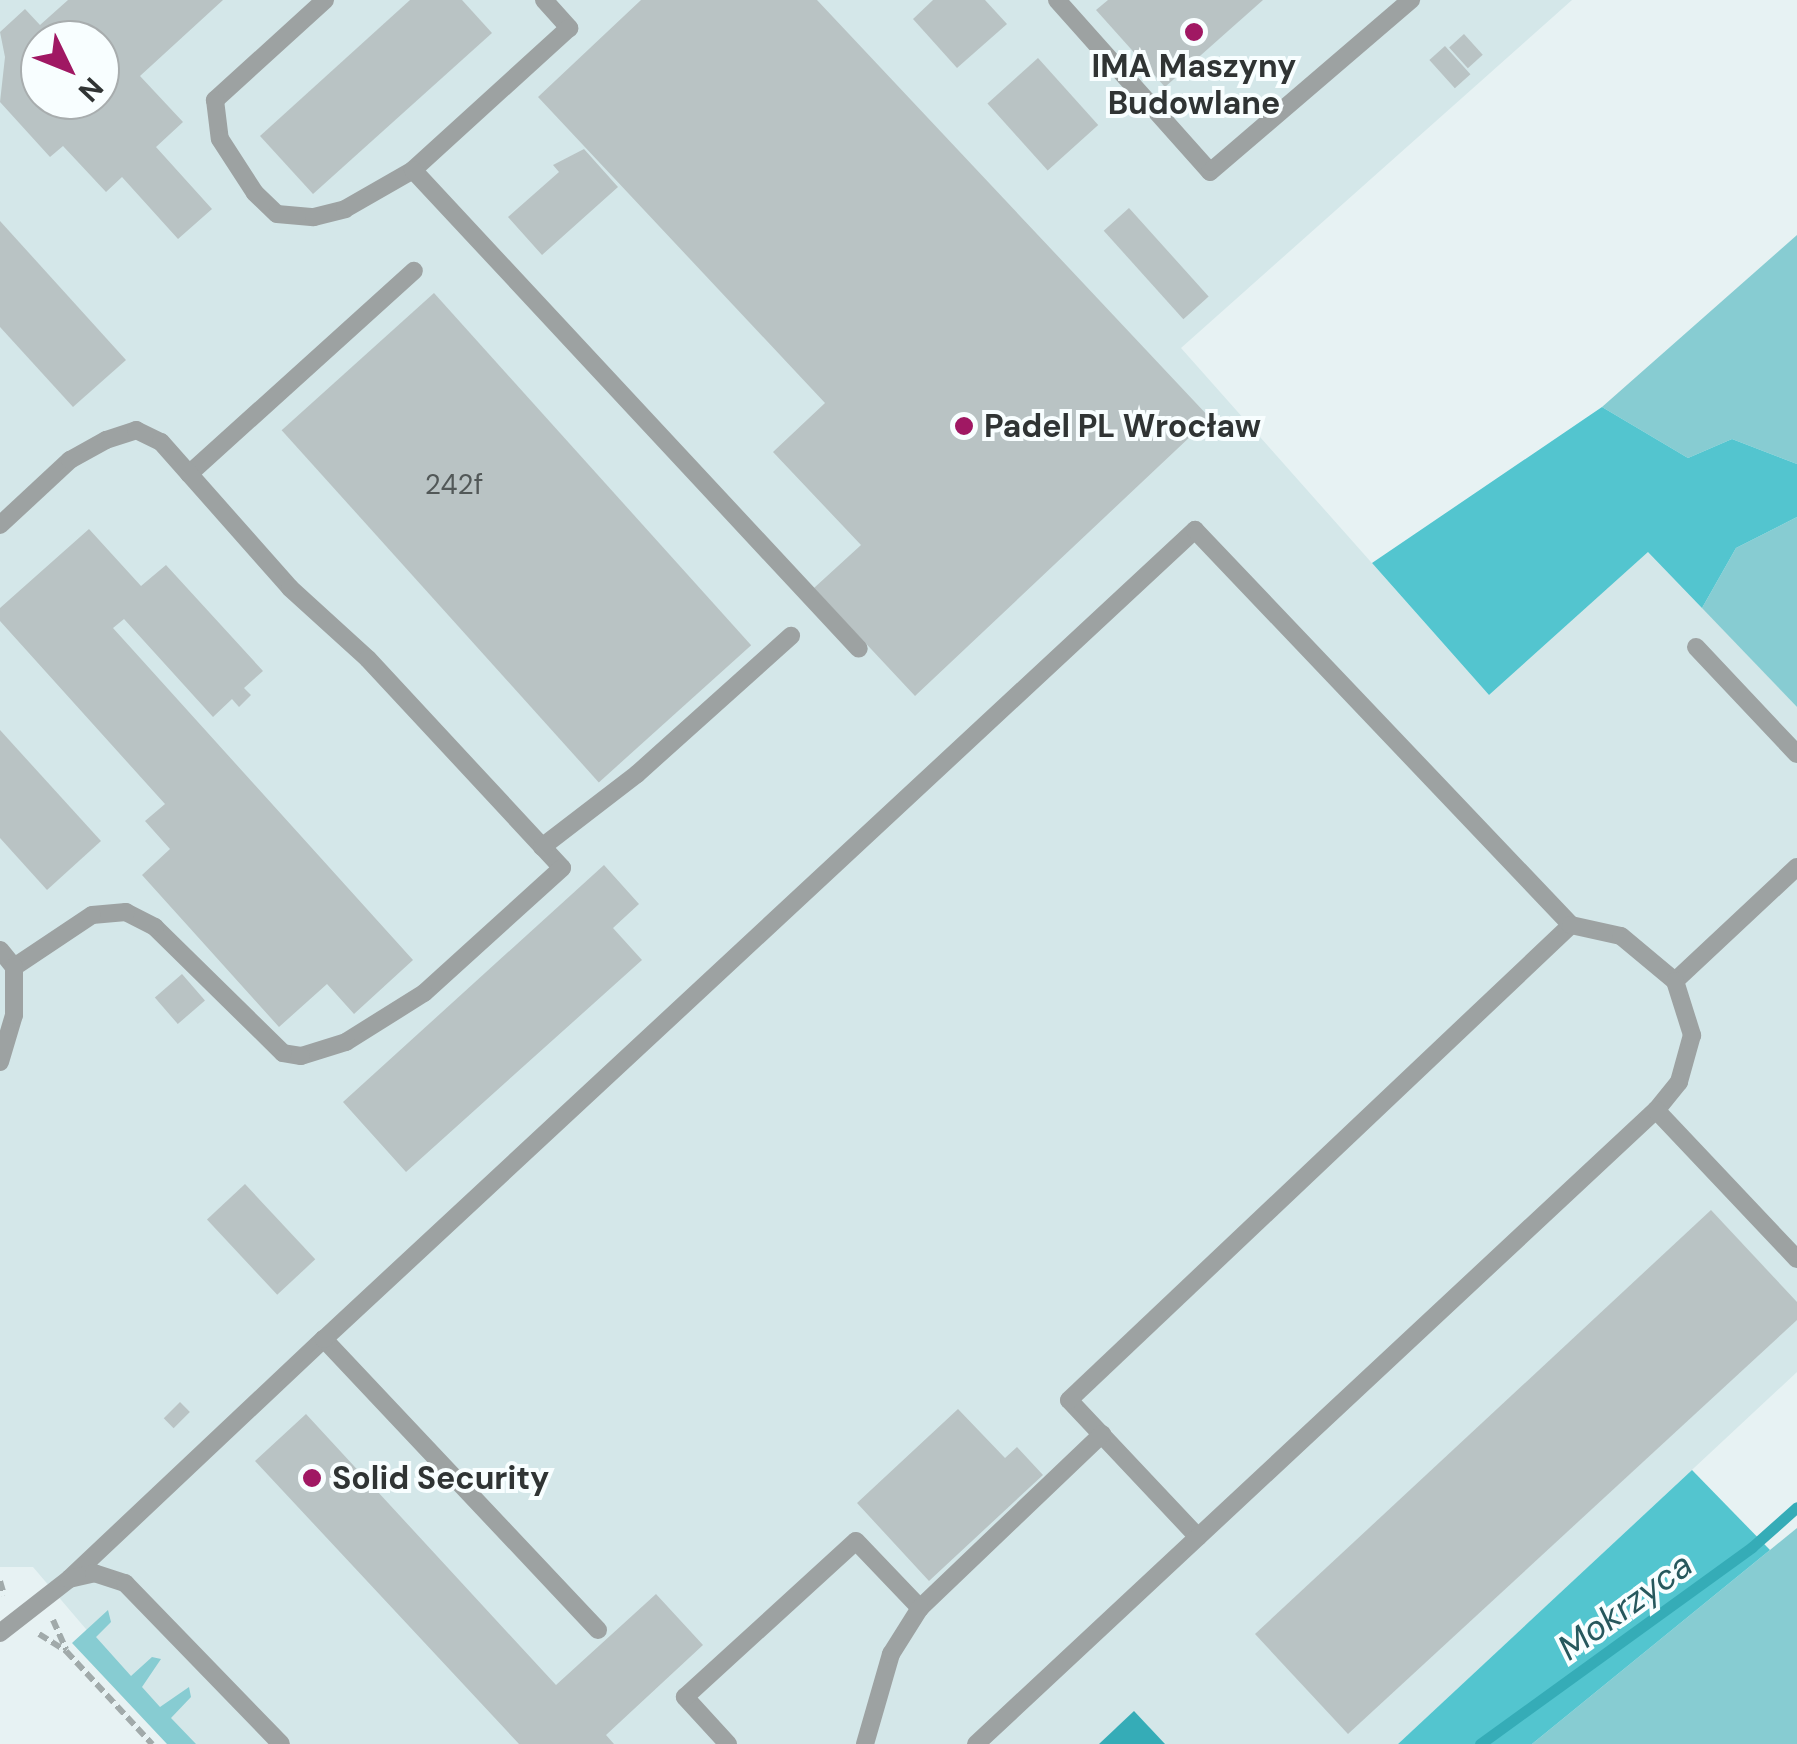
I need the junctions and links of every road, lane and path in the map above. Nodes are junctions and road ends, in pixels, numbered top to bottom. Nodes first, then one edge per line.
1 (325, 0) edge
2 (544, 0) edge
3 (1057, 0) edge
4 (1411, 0) edge
5 (413, 170) junction
6 (414, 271) dead end
7 (190, 474) junction
8 (0, 525) edge
9 (791, 636) dead end
10 (1696, 648) dead end
11 (859, 649) dead end
12 (1797, 754) edge
13 (542, 846) junction
14 (1797, 867) edge
15 (1571, 926) junction
16 (0, 950) edge
17 (14, 967) junction
18 (1675, 981) junction
19 (0, 1062) edge
20 (1656, 1110) junction
21 (1797, 1259) edge
22 (324, 1338) junction
23 (1102, 1434) junction
24 (1198, 1537) junction
25 (69, 1580) junction
26 (0, 1581) edge
27 (13, 1582) dead end
28 (4, 1595) dead end
29 (920, 1608) junction
30 (53, 1620) dead end
31 (598, 1630) dead end
32 (37, 1633) dead end
33 (0, 1634) edge
34 (66, 1651) junction
35 (152, 1744) edge
36 (280, 1744) edge
37 (728, 1744) edge
38 (865, 1744) edge
39 (976, 1744) edge

1 - 5 lane
2 - 5 lane
3 - 4 lane
5 - 11 lane
6 - 7 lane
7 - 8 lane
7 - 13 lane
9 - 13 lane
10 - 12 lane
13 - 17 lane
14 - 18 lane
15 - 18 lane
15 - 22 lane
15 - 23 lane
16 - 17 lane
17 - 19 lane
18 - 20 lane
20 - 21 lane
20 - 24 lane
22 - 25 lane
22 - 31 lane
23 - 24 lane
23 - 29 lane
24 - 39 lane
25 - 33 lane
25 - 36 lane
26 - 27 path
26 - 28 path
29 - 37 lane
29 - 38 lane
30 - 34 path
32 - 34 path
34 - 35 path

